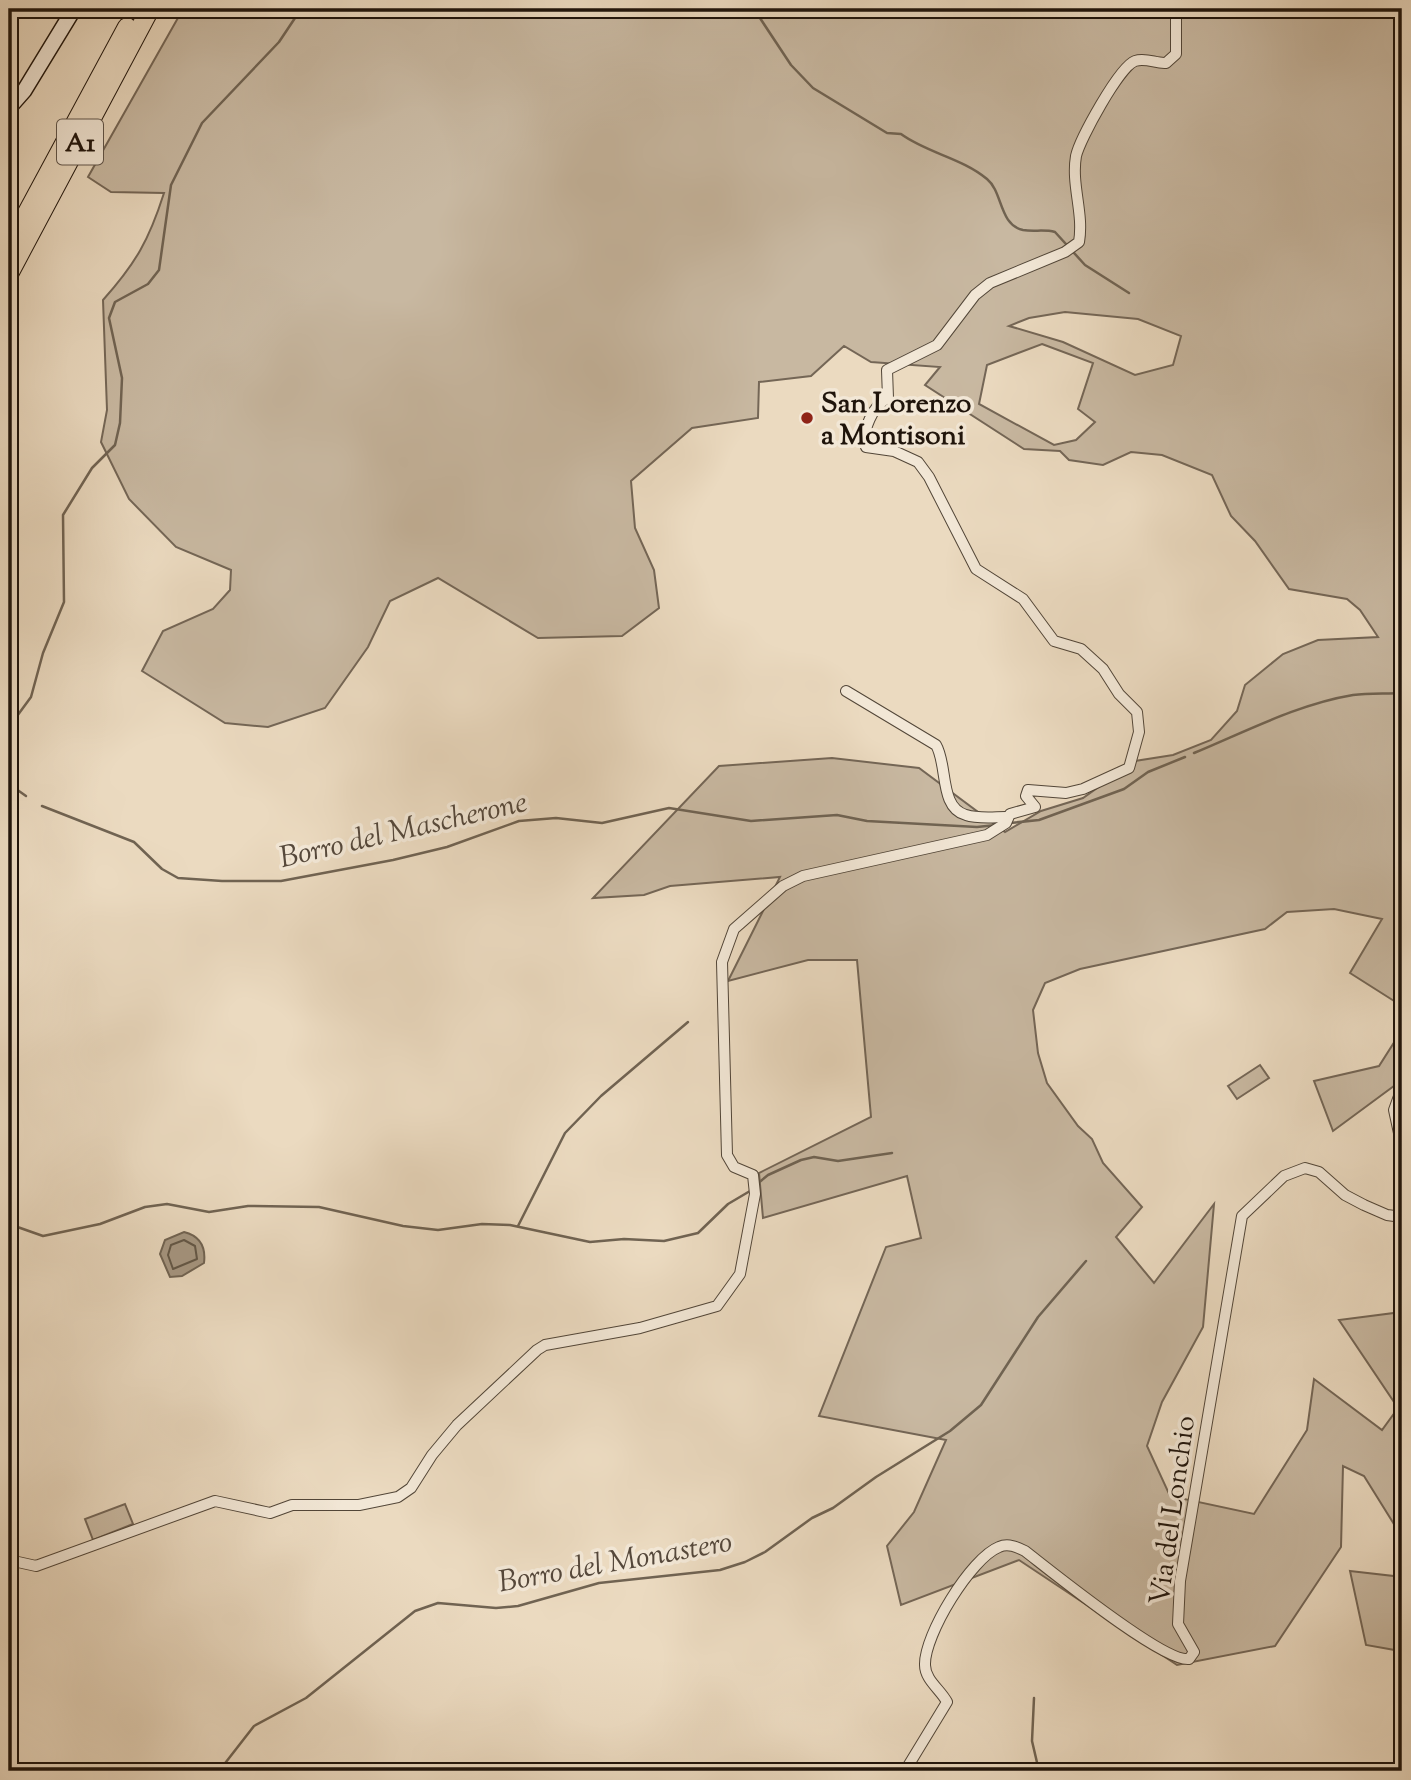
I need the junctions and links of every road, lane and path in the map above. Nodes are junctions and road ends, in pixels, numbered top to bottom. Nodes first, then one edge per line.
1 (74, 9) edge
2 (138, 9) edge
3 (150, 9) edge
4 (1176, 9) edge
5 (9, 108) edge
6 (9, 246) edge
7 (9, 274) edge
8 (846, 691) dead end
9 (1006, 817) junction
10 (1402, 1088) edge
11 (1402, 1147) edge
12 (1402, 1217) edge
13 (9, 1560) edge
14 (905, 1771) edge

1 - 5 main road
2 - 6 highway, A1
3 - 7 highway, A1
4 - 9 street
8 - 9 street
9 - 13 street
10 - 11 street
12 - 14 street, Via del Lonchio

